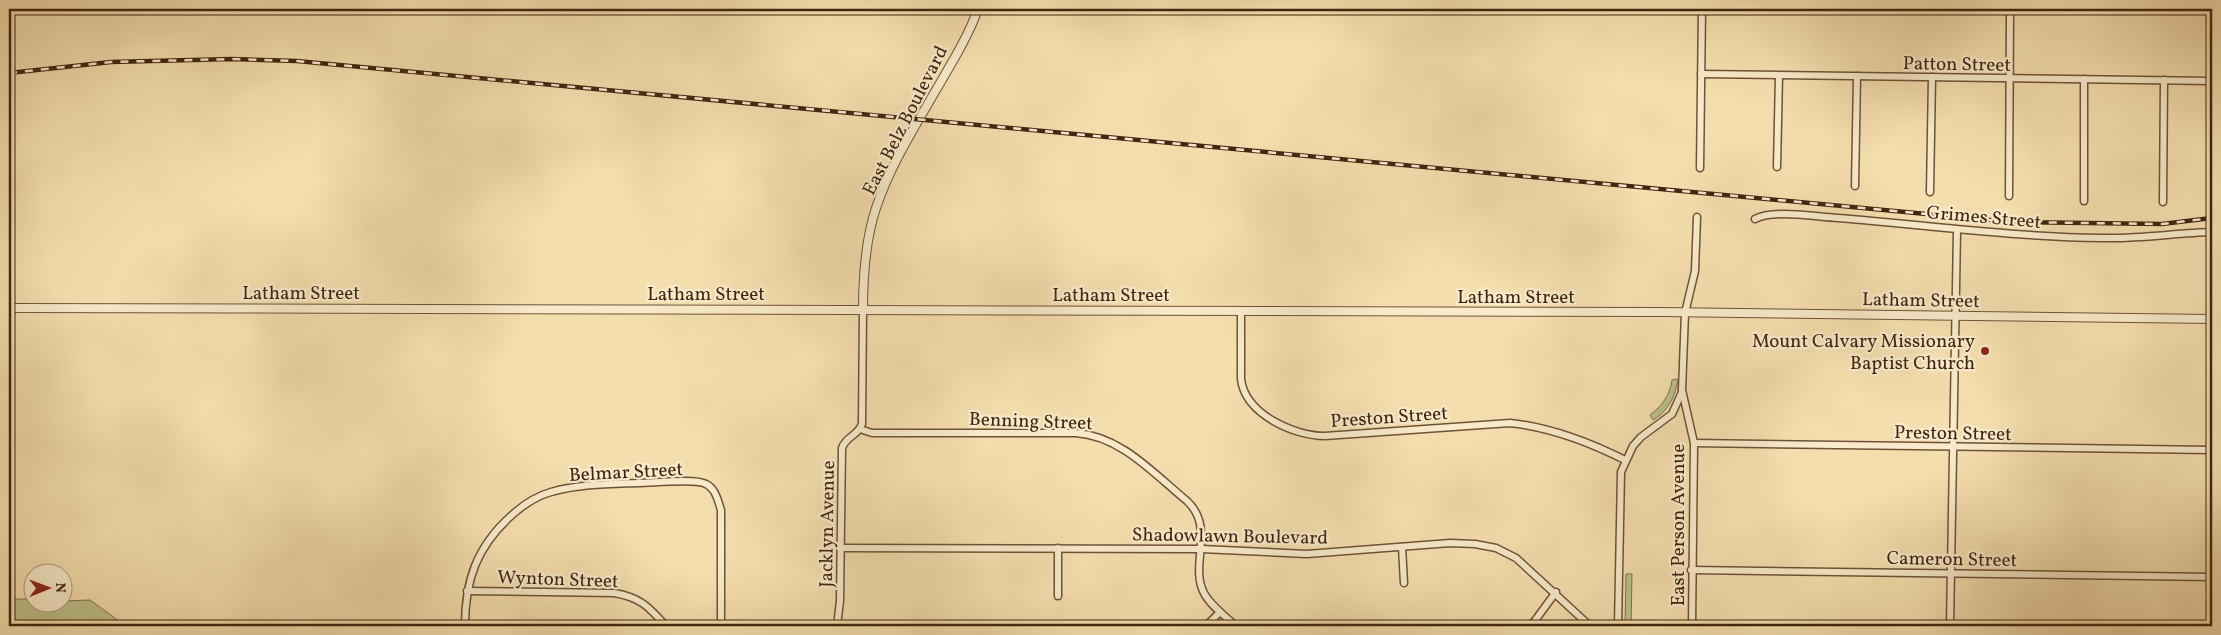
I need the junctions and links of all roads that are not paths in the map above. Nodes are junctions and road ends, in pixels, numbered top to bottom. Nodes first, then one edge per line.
1 (978, 9) edge
2 (1702, 9) edge
3 (2010, 9) edge
4 (1701, 74) junction
5 (1779, 76) junction
6 (1857, 76) junction
7 (1932, 77) junction
8 (2010, 79) junction
9 (2084, 79) junction
10 (2164, 80) junction
11 (2212, 81) edge
12 (1777, 167) dead end
13 (1700, 168) dead end
14 (1855, 186) dead end
15 (1930, 192) dead end
16 (2010, 196) dead end
17 (2084, 201) dead end
18 (2162, 202) dead end
19 (1697, 217) dead end
20 (1755, 219) dead end
21 (1957, 231) junction
22 (2212, 232) edge
23 (9, 308) edge
24 (863, 310) junction
25 (1241, 311) junction
26 (1685, 313) junction
27 (1954, 316) junction
28 (2212, 319) edge
29 (1682, 390) junction
30 (860, 429) junction
31 (1694, 443) junction
32 (1952, 447) junction
33 (2212, 450) edge
34 (1625, 460) junction
35 (1402, 547) junction
36 (840, 548) junction
37 (1058, 548) junction
38 (1201, 549) junction
39 (1691, 570) junction
40 (1950, 573) junction
41 (2212, 577) edge
42 (1404, 582) dead end
43 (468, 591) junction
44 (1556, 592) junction
45 (1058, 596) dead end
46 (1220, 612) junction
47 (465, 626) edge
48 (666, 626) edge
49 (721, 626) edge
50 (837, 626) edge
51 (1206, 626) edge
52 (1236, 626) edge
53 (1531, 626) edge
54 (1590, 626) edge
55 (1618, 626) edge
56 (1692, 626) edge
57 (1950, 626) edge

1 - 24 street, East Belz Boulevard
2 - 4 street
3 - 8 street
4 - 5 street, Patton Street
4 - 13 street
5 - 6 street, Patton Street
5 - 12 street
6 - 7 street, Patton Street
6 - 14 street
7 - 8 street, Patton Street
7 - 15 street
8 - 9 street, Patton Street
8 - 16 street
9 - 10 street, Patton Street
9 - 17 street
10 - 11 street, Patton Street
10 - 18 street
19 - 26 street, East Person Avenue
20 - 21 street, Grimes Street
21 - 22 street, Grimes Street
21 - 27 street
23 - 24 street, Latham Street
24 - 25 street, Latham Street
24 - 30 street
25 - 26 street, Latham Street
25 - 34 street, Preston Street
26 - 27 street, Latham Street
26 - 29 street, East Person Avenue
27 - 28 street, Latham Street
27 - 32 street
29 - 31 street, East Person Avenue
29 - 34 street
30 - 36 street, Jacklyn Avenue
30 - 38 street, Benning Street
31 - 32 street, Preston Street
31 - 39 street, East Person Avenue
32 - 33 street, Preston Street
32 - 40 street
34 - 55 street
35 - 38 street, Shadowlawn Boulevard
35 - 42 street
35 - 44 street, Shadowlawn Boulevard
36 - 37 street, Shadowlawn Boulevard
36 - 50 street, Jacklyn Avenue
37 - 38 street, Shadowlawn Boulevard
37 - 45 street
38 - 46 street, Benning Street
39 - 40 street, Cameron Street
39 - 56 street, East Person Avenue
40 - 41 street, Cameron Street
40 - 57 street
43 - 47 street, Belmar Street
43 - 48 street, Wynton Street
43 - 49 street, Belmar Street
44 - 53 street
44 - 54 street, Shadowlawn Boulevard
46 - 51 street
46 - 52 street, Benning Street

